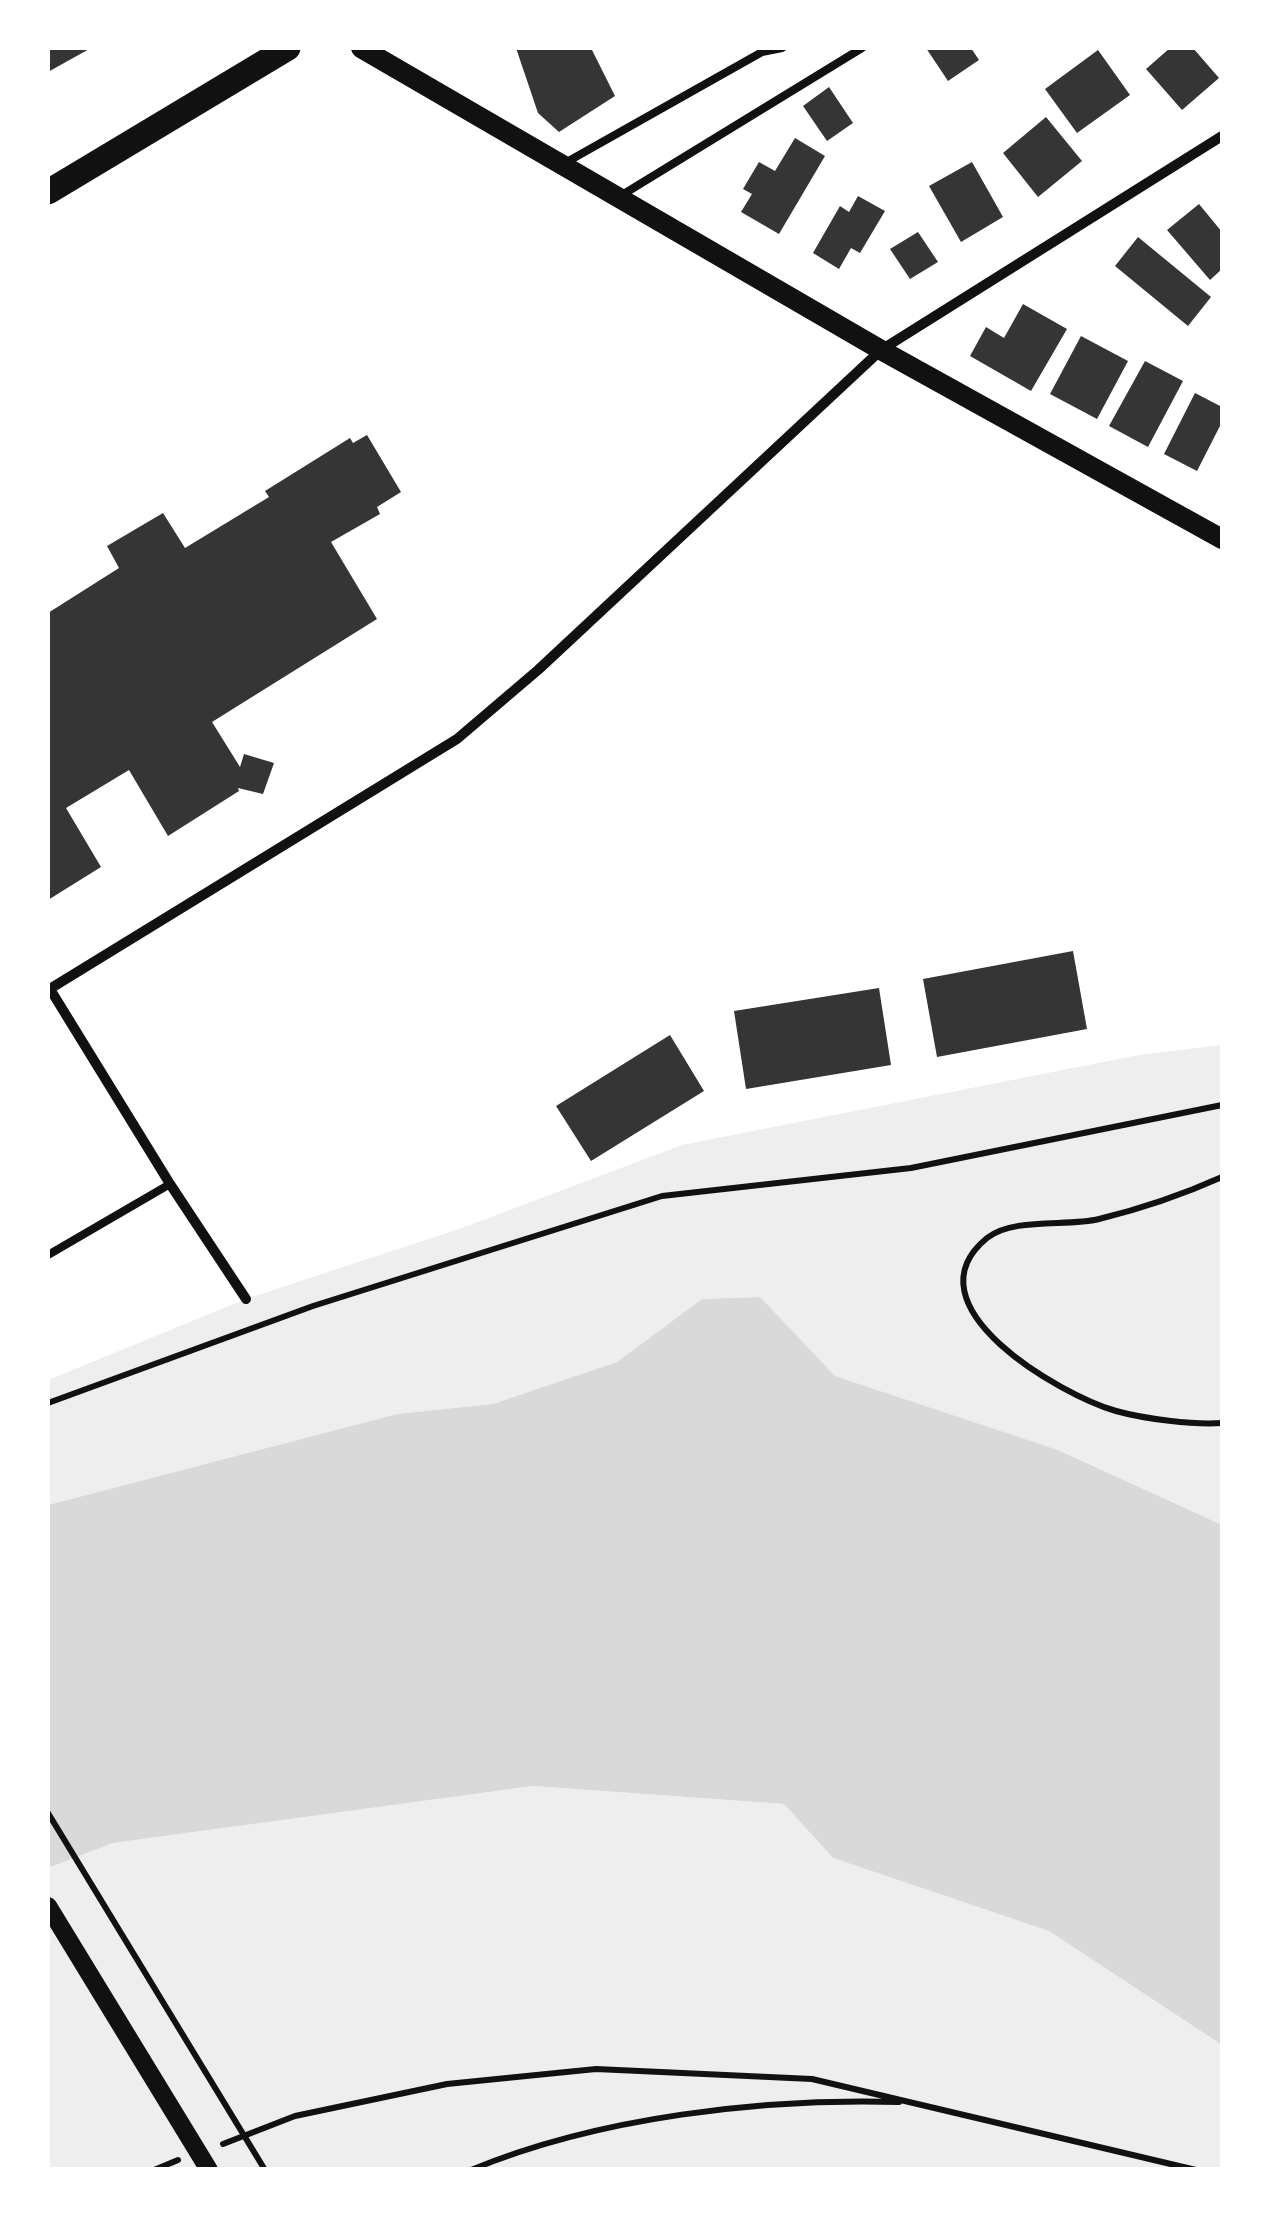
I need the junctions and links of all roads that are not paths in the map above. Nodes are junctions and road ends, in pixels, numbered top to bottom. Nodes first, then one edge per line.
1 (288, 48) edge
2 (361, 48) edge
3 (782, 48) edge
4 (862, 48) edge
5 (761, 50) edge
6 (1222, 136) edge
7 (562, 164) junction
8 (48, 192) edge
9 (618, 197) junction
10 (881, 350) junction
11 (1222, 539) edge
12 (49, 990) edge
13 (170, 1184) junction
14 (48, 1255) edge
15 (246, 1299) dead end
16 (48, 1906) edge
17 (210, 2170) edge

1 - 8 main road
2 - 7 main road
3 - 5 lane
4 - 9 lane
5 - 7 lane
6 - 10 street
7 - 9 main road
9 - 10 main road
10 - 11 main road
10 - 12 street
12 - 13 street
13 - 14 lane
13 - 15 street
16 - 17 street

